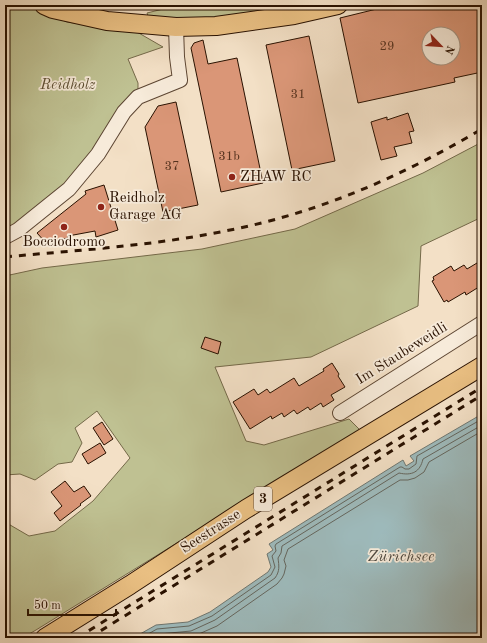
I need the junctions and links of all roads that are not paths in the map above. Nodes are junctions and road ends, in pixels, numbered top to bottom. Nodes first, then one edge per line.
1 (44, 5) edge
2 (338, 5) edge
3 (176, 27) junction
4 (5, 236) edge
5 (482, 324) edge
6 (482, 366) edge
7 (340, 412) dead end
8 (45, 638) edge

1 - 3 main road
2 - 3 main road
3 - 4 street
5 - 7 street, Im Staubeweidli
6 - 8 main road, Seestrasse / 3

